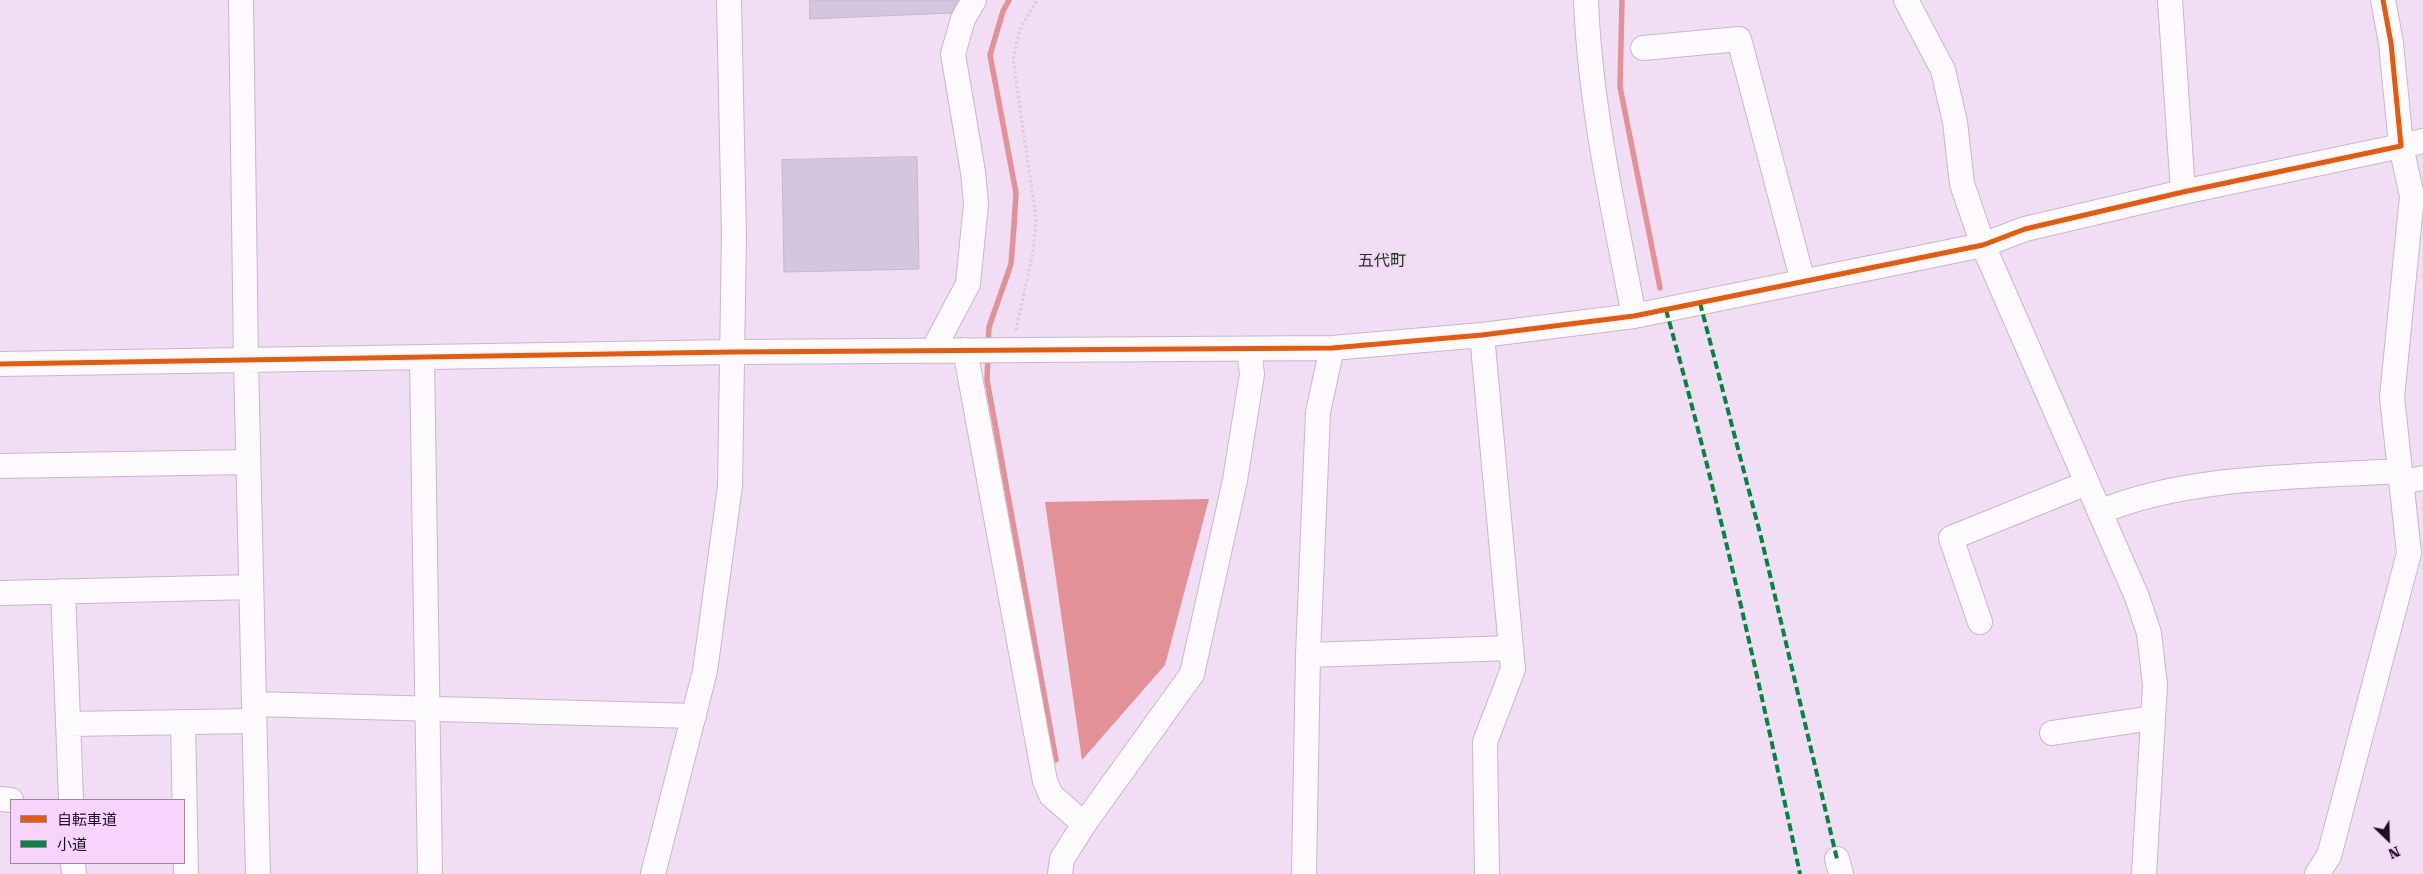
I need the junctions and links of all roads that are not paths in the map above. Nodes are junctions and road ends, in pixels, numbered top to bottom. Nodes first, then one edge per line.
1 (241, 0) edge
2 (729, 0) edge
3 (974, 0) edge
4 (1586, 0) edge
5 (1906, 0) edge
6 (2170, 0) edge
7 (2383, 0) edge
8 (1643, 48) dead end
9 (2412, 143) edge
10 (2183, 192) junction
11 (1982, 245) junction
12 (1802, 282) junction
13 (1634, 316) junction
14 (1482, 336) junction
15 (1332, 348) junction
16 (1249, 349) junction
17 (933, 350) junction
18 (965, 350) junction
19 (732, 352) junction
20 (422, 358) junction
21 (246, 361) junction
22 (0, 364) edge
23 (248, 462) junction
24 (0, 466) edge
25 (2408, 477) edge
26 (2087, 483) junction
27 (2100, 512) junction
28 (251, 586) junction
29 (63, 591) junction
30 (0, 593) edge
31 (1980, 622) dead end
32 (1511, 648) junction
33 (1308, 655) junction
34 (428, 710) junction
35 (254, 712) junction
36 (694, 716) junction
37 (2153, 718) junction
38 (183, 722) junction
39 (68, 724) junction
40 (2052, 733) dead end
41 (71, 799) edge
42 (185, 799) edge
43 (185, 823) edge
44 (1084, 824) junction
45 (186, 874) edge
46 (258, 874) edge
47 (430, 874) edge
48 (653, 874) edge
49 (1060, 874) edge
50 (1304, 874) edge
51 (1487, 874) edge
52 (2144, 874) edge
53 (2317, 874) edge

1 - 21 street
2 - 19 street
3 - 17 street
4 - 13 street
5 - 11 street
6 - 10 street
7 - 9 street
8 - 12 street
9 - 10 street
9 - 25 street
10 - 11 street
11 - 12 street
11 - 26 street
12 - 13 street
13 - 14 street
14 - 15 street
14 - 32 street
15 - 16 street
15 - 33 street
16 - 18 street
16 - 44 street
17 - 18 street
17 - 19 street
18 - 44 street
19 - 20 street
19 - 36 street
20 - 21 street
20 - 34 street
21 - 22 street
21 - 23 street
23 - 24 street
23 - 28 street
25 - 27 street
25 - 53 street
26 - 27 street
26 - 31 street
27 - 37 street
28 - 29 street
28 - 35 street
29 - 30 street
29 - 39 street
32 - 33 street
32 - 51 street
33 - 50 street
34 - 35 street
34 - 36 street
34 - 47 street
35 - 38 street
35 - 46 street
36 - 48 street
37 - 40 street
37 - 52 street
38 - 39 street
38 - 42 street
39 - 41 street
43 - 45 street
44 - 49 street

